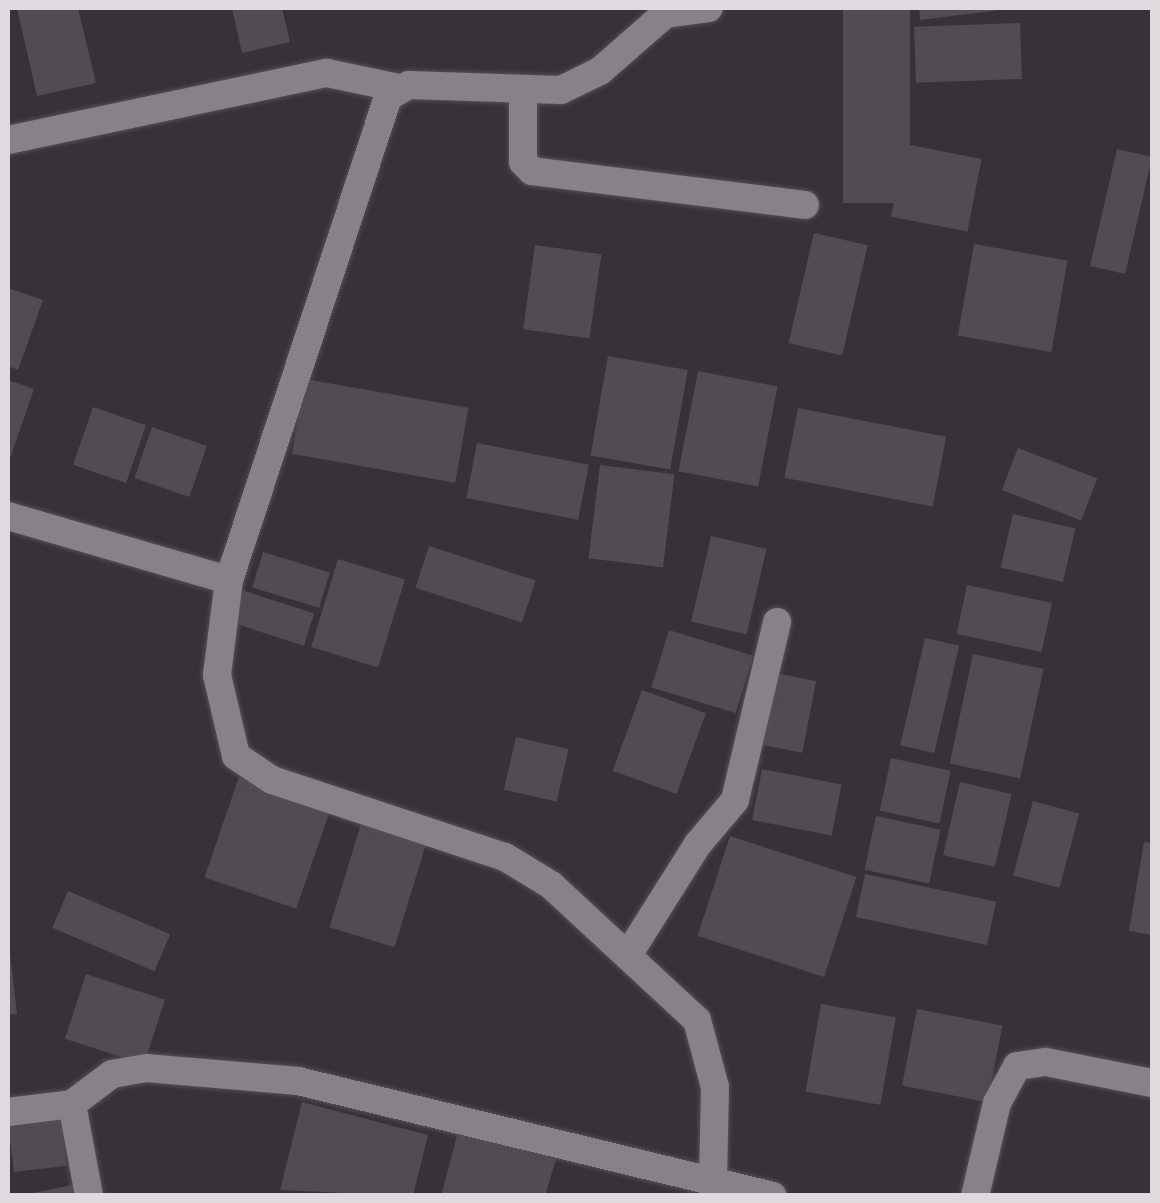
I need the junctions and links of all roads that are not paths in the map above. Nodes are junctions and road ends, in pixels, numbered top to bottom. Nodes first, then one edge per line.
1 (709, 8) edge
2 (664, 11) edge
3 (398, 88) junction
4 (523, 93) junction
5 (8, 140) edge
6 (805, 205) dead end
7 (8, 516) edge
8 (228, 580) junction
9 (778, 622) dead end
10 (628, 955) junction
11 (1152, 1083) edge
12 (72, 1104) junction
13 (8, 1112) edge
14 (714, 1183) junction
15 (89, 1196) edge
16 (772, 1196) edge
17 (975, 1196) edge

1 - 2 street
2 - 4 street
3 - 4 street
3 - 5 street
3 - 8 street
4 - 6 street
7 - 8 street
8 - 10 street
9 - 10 street
10 - 14 street
11 - 17 street
12 - 13 street
12 - 14 street
12 - 15 street
14 - 16 street

